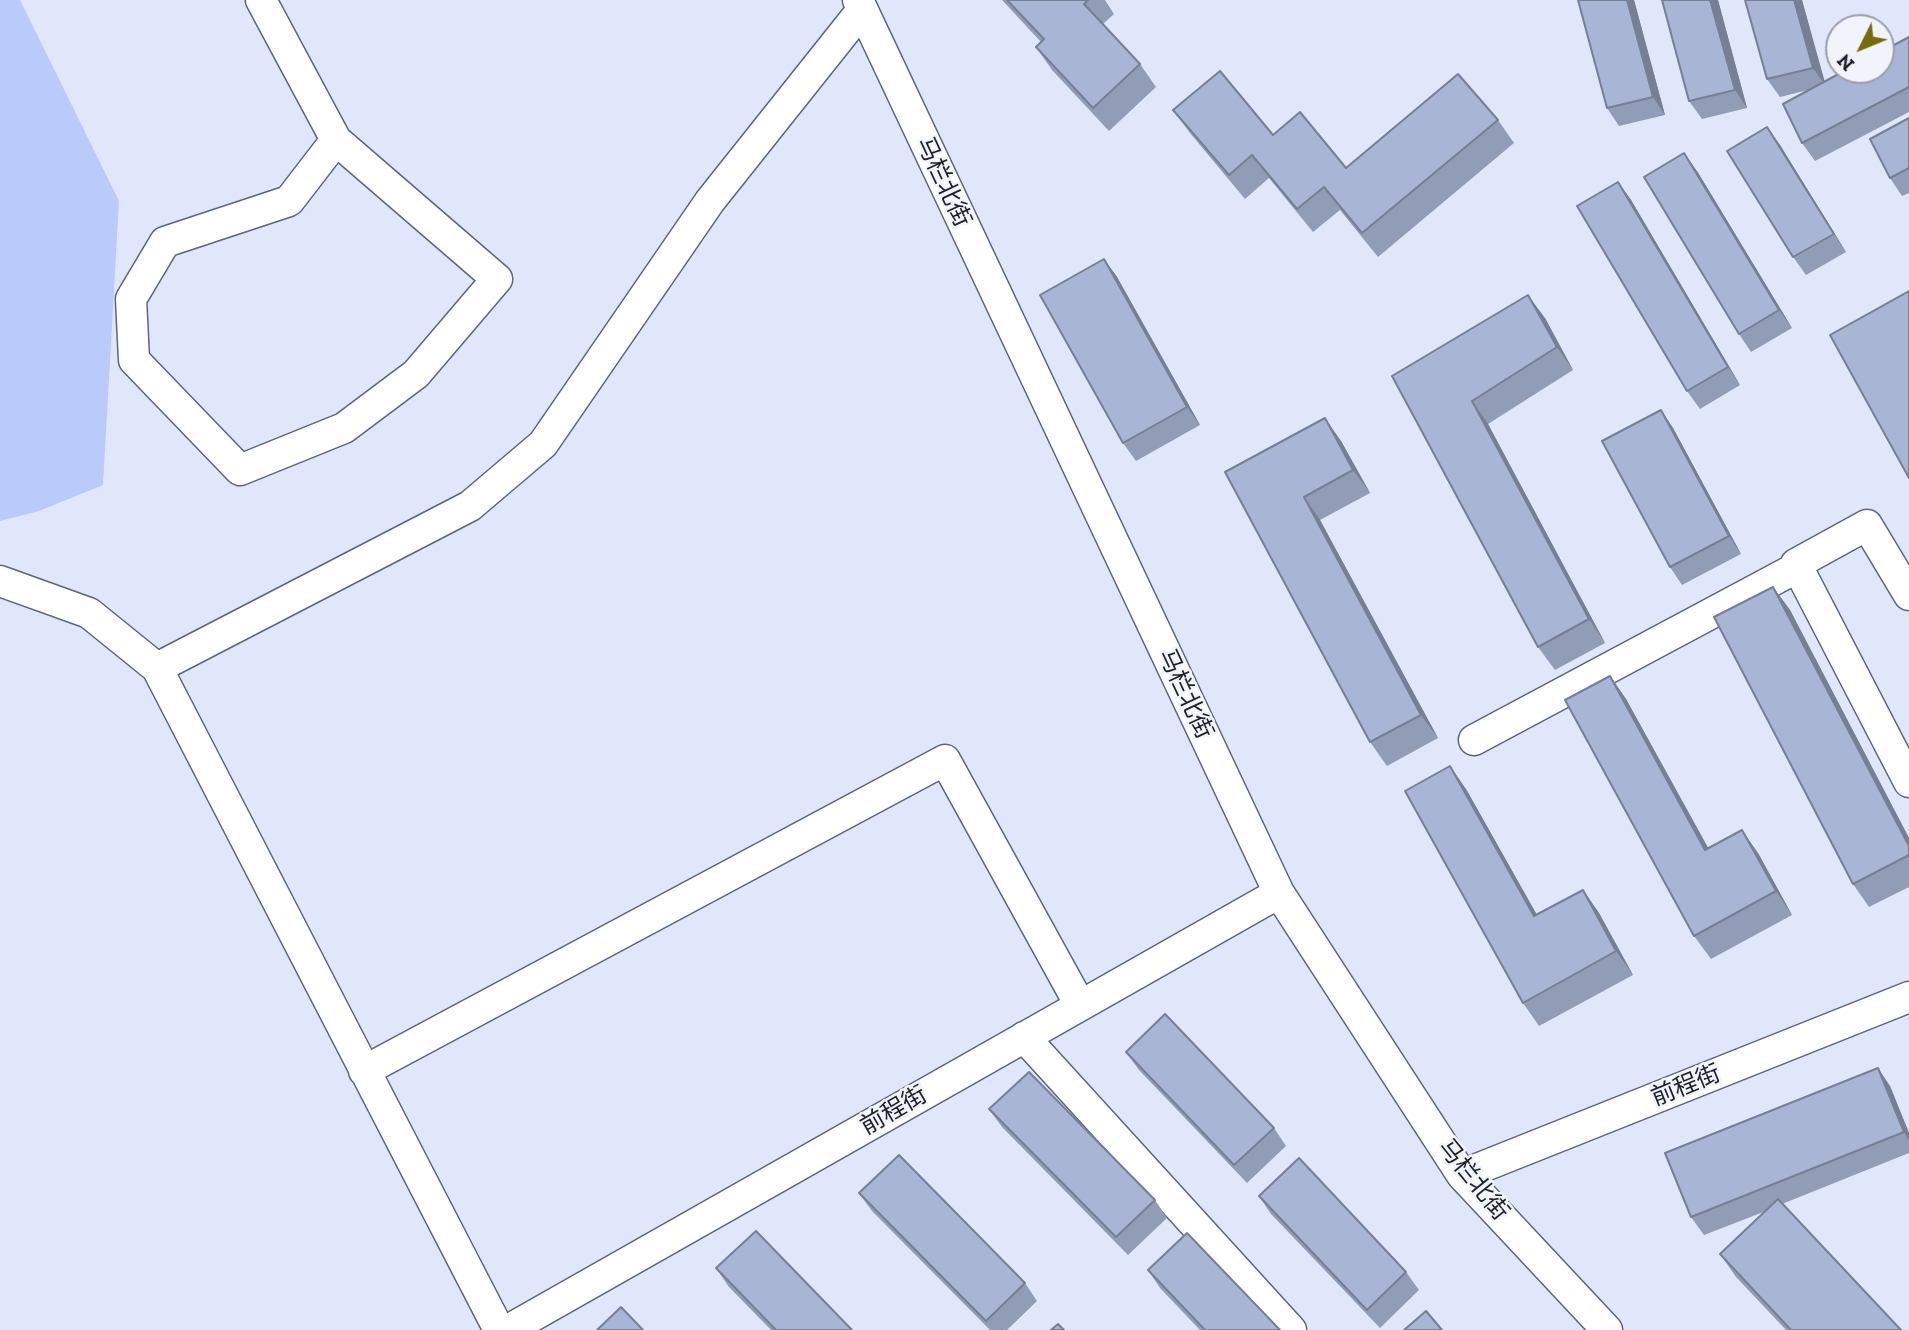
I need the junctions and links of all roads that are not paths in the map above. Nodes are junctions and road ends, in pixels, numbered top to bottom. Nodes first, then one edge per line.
1 (261, 0) edge
2 (860, 5) edge
3 (336, 140) junction
4 (1798, 567) junction
5 (0, 581) edge
6 (1909, 595) edge
7 (157, 668) junction
8 (1474, 740) dead end
9 (1909, 782) edge
10 (1279, 893) junction
11 (1909, 997) edge
12 (1080, 1006) junction
13 (1024, 1037) junction
14 (365, 1071) junction
15 (1462, 1175) junction
16 (499, 1330) edge
17 (508, 1330) edge
18 (1291, 1330) edge
19 (1607, 1330) edge

1 - 3 street
2 - 7 street
2 - 10 street, 马栏北街
3 - 3 street
4 - 6 street
4 - 8 street
4 - 9 street
5 - 7 street
7 - 14 street
10 - 12 street, 前程街
10 - 15 street, 马栏北街
11 - 15 street, 前程街
12 - 13 street, 前程街
12 - 14 street
13 - 17 street, 前程街
13 - 18 street
14 - 16 street
15 - 19 street, 马栏北街

